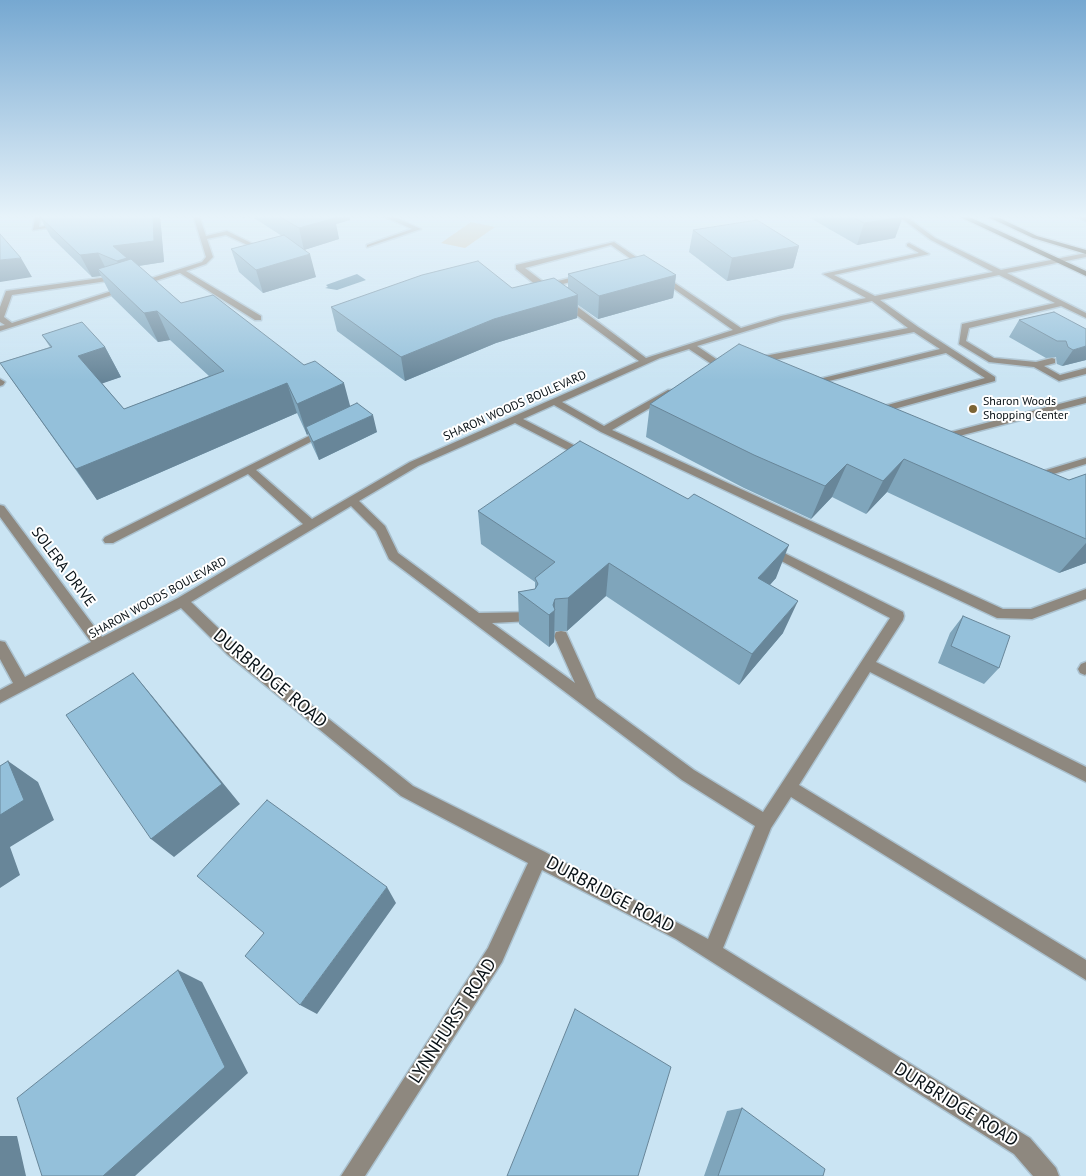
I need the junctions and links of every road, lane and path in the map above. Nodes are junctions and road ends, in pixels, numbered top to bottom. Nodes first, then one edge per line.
1 (184, 270) edge
2 (523, 270) edge
3 (652, 270) edge
4 (847, 270) edge
5 (995, 270) edge
6 (1016, 270) edge
7 (181, 271) junction
8 (1001, 273) junction
9 (591, 274) edge
10 (544, 287) junction
11 (128, 288) junction
12 (874, 299) junction
13 (1061, 304) junction
14 (1086, 316) edge
15 (258, 318) dead end
16 (10, 325) junction
17 (0, 329) edge
18 (915, 329) junction
19 (740, 331) junction
20 (691, 346) junction
21 (946, 350) junction
22 (1052, 361) dead end
23 (645, 362) junction
24 (1036, 365) junction
25 (1086, 371) edge
26 (794, 387) edge
27 (678, 388) edge
28 (1086, 400) edge
29 (555, 402) junction
30 (871, 418) edge
31 (516, 419) junction
32 (334, 427) edge
33 (604, 430) junction
34 (946, 448) edge
35 (1086, 461) edge
36 (598, 462) edge
37 (249, 470) junction
38 (1028, 479) edge
39 (352, 502) junction
40 (0, 509) edge
41 (311, 525) junction
42 (108, 540) dead end
43 (757, 544) edge
44 (1086, 594) edge
45 (182, 601) junction
46 (530, 616) edge
47 (477, 618) junction
48 (561, 636) dead end
49 (100, 644) junction
50 (0, 646) edge
51 (868, 664) junction
52 (21, 684) junction
53 (0, 696) edge
54 (592, 703) junction
55 (1086, 775) edge
56 (788, 787) junction
57 (765, 824) junction
58 (539, 858) junction
59 (712, 952) junction
60 (1086, 971) edge
61 (352, 1176) edge
62 (1048, 1176) edge

1 - 7 street
2 - 10 street
3 - 19 street
4 - 12 street
5 - 8 street
6 - 8 street, SHARON WOODS BOULEVARD
7 - 11 street
7 - 15 street
8 - 12 street, SHARON WOODS BOULEVARD
8 - 13 street
9 - 10 street
10 - 23 street
11 - 16 street
11 - 16 street
12 - 18 street
12 - 19 street, SHARON WOODS BOULEVARD
13 - 14 street
13 - 24 street
16 - 17 street
18 - 20 street
18 - 21 street
19 - 20 street, SHARON WOODS BOULEVARD
20 - 23 street, SHARON WOODS BOULEVARD
21 - 26 street
21 - 30 street
22 - 24 street
23 - 29 street, SHARON WOODS BOULEVARD
24 - 25 street
27 - 33 street
28 - 34 street
29 - 31 street, SHARON WOODS BOULEVARD
29 - 33 street
31 - 36 street
31 - 39 street, SHARON WOODS BOULEVARD
32 - 37 street
33 - 44 street
35 - 38 street
37 - 41 street
37 - 42 street
39 - 41 street, SHARON WOODS BOULEVARD
39 - 47 street
40 - 49 street, SOLERA DRIVE
41 - 45 street, SHARON WOODS BOULEVARD
43 - 51 street
45 - 49 street, SHARON WOODS BOULEVARD
45 - 58 street, DURBRIDGE ROAD
46 - 47 street
47 - 54 street
48 - 54 street
49 - 52 street, SHARON WOODS BOULEVARD
50 - 52 street
51 - 55 street
51 - 56 street
52 - 53 street, SHARON WOODS BOULEVARD
54 - 57 street
56 - 57 street
56 - 60 street
57 - 59 street
58 - 59 street, DURBRIDGE ROAD
58 - 61 street, LYNNHURST ROAD
59 - 62 street, DURBRIDGE ROAD

